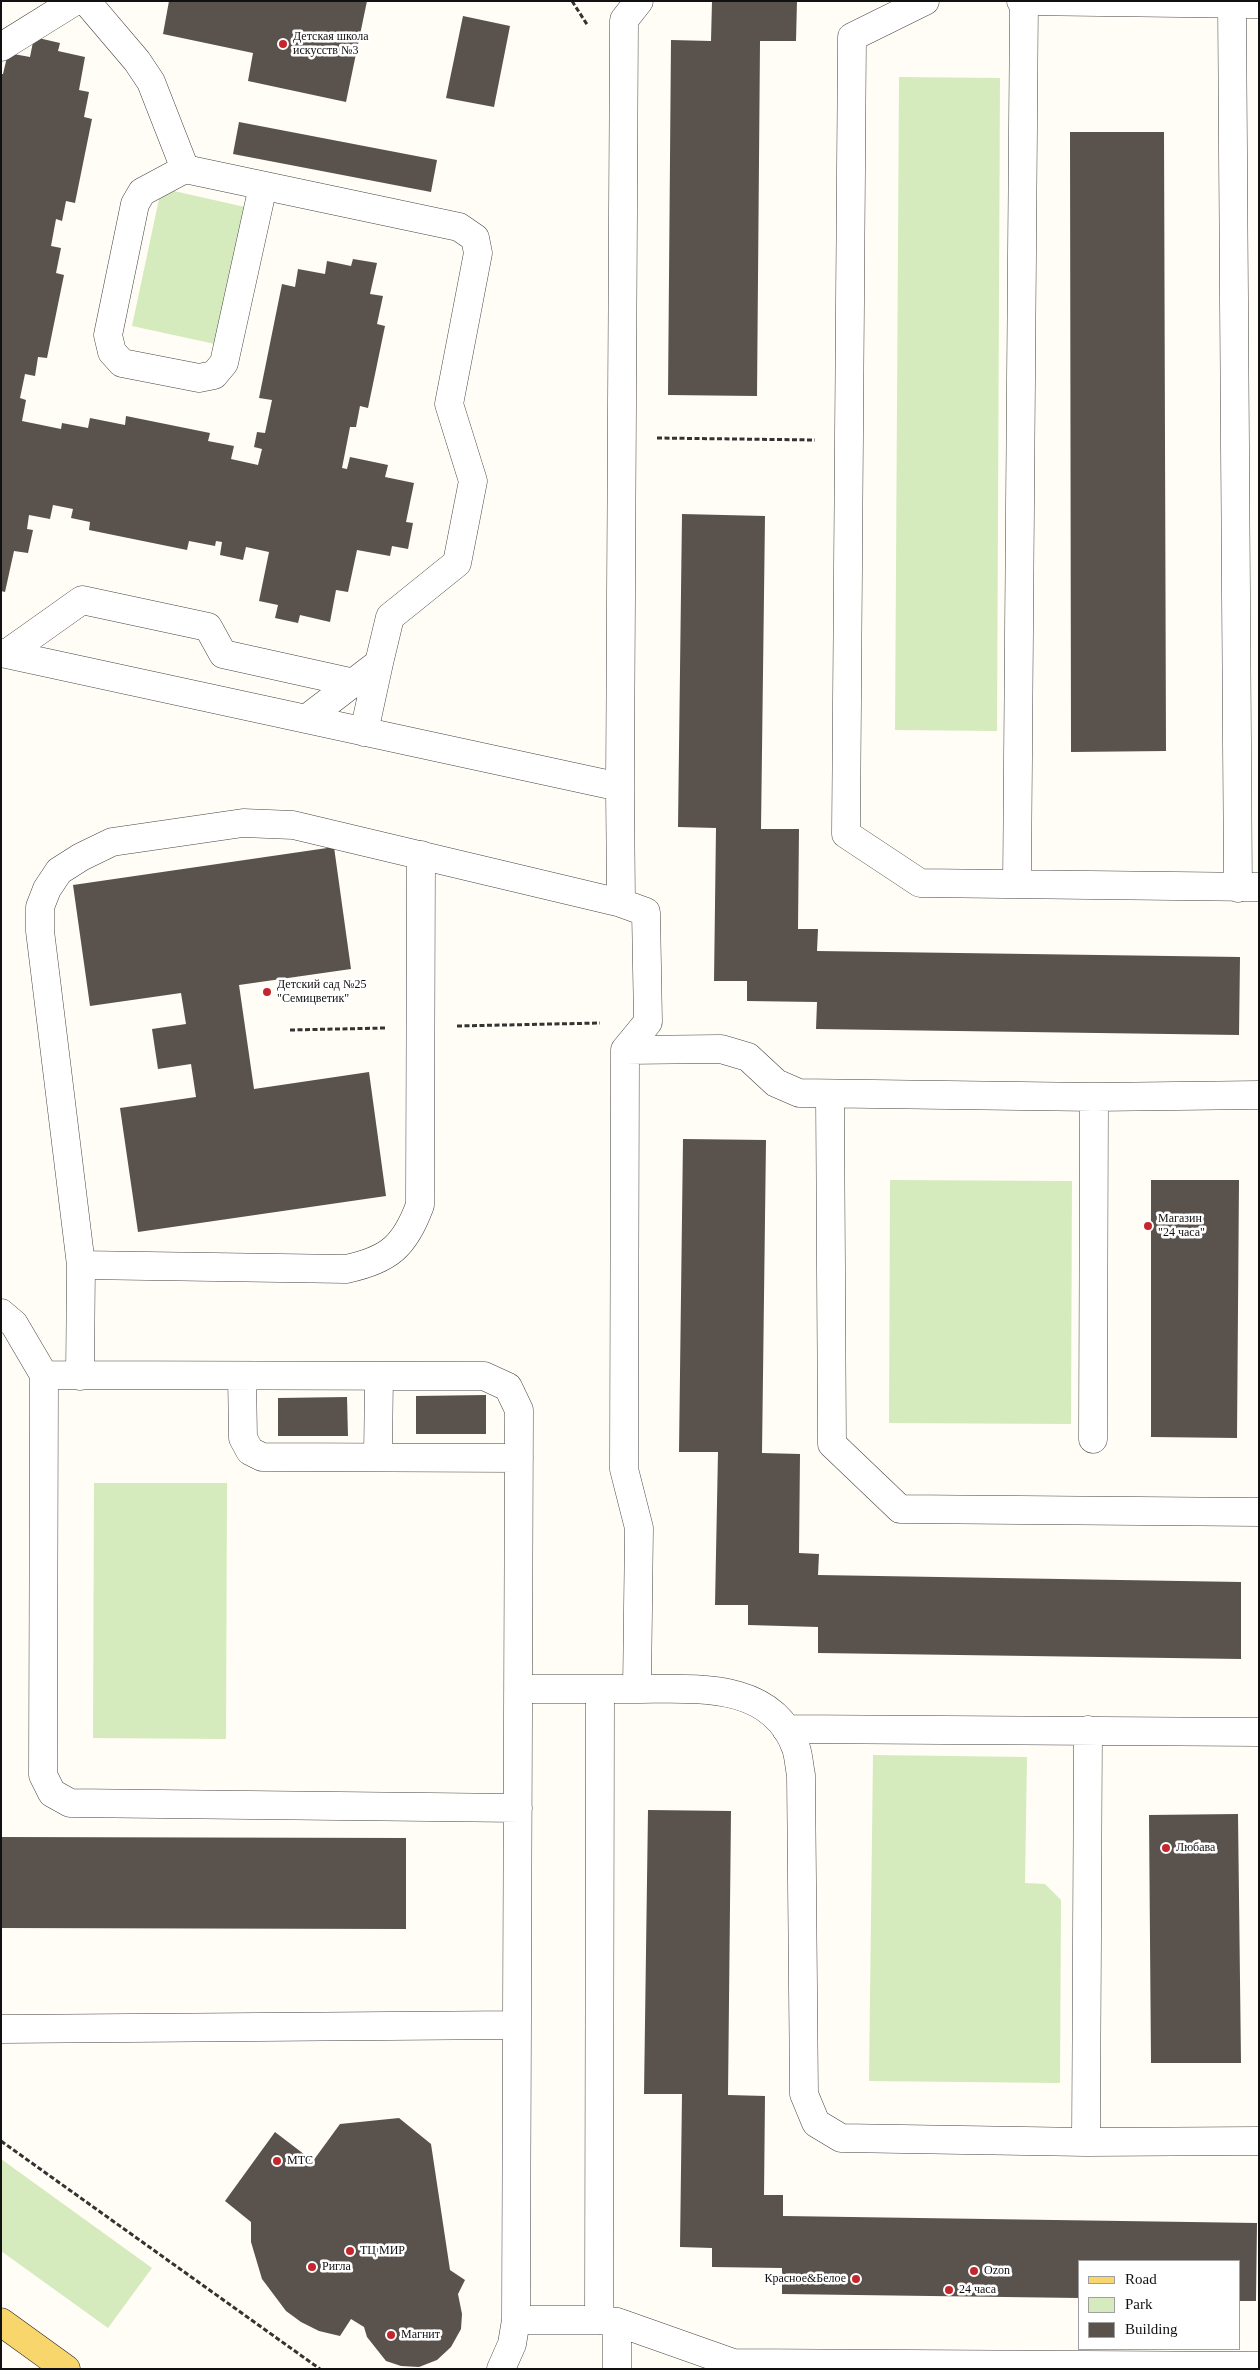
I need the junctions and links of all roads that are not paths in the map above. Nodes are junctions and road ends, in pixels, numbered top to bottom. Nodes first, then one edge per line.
1 (75, 1) edge
2 (86, 1) edge
3 (639, 1) edge
4 (925, 1) edge
5 (1022, 1) edge
6 (1232, 4) junction
7 (1259, 4) edge
8 (1, 47) edge
9 (185, 169) junction
10 (263, 186) junction
11 (4, 653) edge
12 (378, 663) junction
13 (354, 683) junction
14 (306, 719) junction
15 (364, 732) junction
16 (620, 787) junction
17 (421, 855) junction
18 (1017, 884) junction
19 (1248, 887) edge
20 (621, 903) junction
21 (625, 1050) junction
22 (830, 1095) junction
23 (1259, 1095) edge
24 (1094, 1098) junction
25 (82, 1265) junction
26 (1, 1313) edge
27 (44, 1375) junction
28 (80, 1376) junction
29 (242, 1376) junction
30 (379, 1376) junction
31 (1093, 1439) dead end
32 (378, 1457) junction
33 (519, 1458) junction
34 (1259, 1512) edge
35 (518, 1689) junction
36 (600, 1689) junction
37 (637, 1689) junction
38 (786, 1729) junction
39 (1088, 1730) junction
40 (1259, 1732) edge
41 (518, 1808) junction
42 (517, 2025) junction
43 (1, 2029) edge
44 (1259, 2140) edge
45 (1086, 2142) junction
46 (516, 2320) junction
47 (608, 2321) junction
48 (1, 2322) edge
49 (733, 2366) edge
50 (1259, 2366) edge
51 (66, 2369) edge
52 (501, 2369) edge
53 (617, 2369) edge

1 - 8 lane
2 - 9 lane
3 - 16 lane
4 - 18 lane
5 - 6 lane
5 - 18 lane
6 - 7 lane
6 - 19 lane
9 - 10 lane
9 - 10 lane
10 - 12 lane
11 - 13 lane
11 - 14 lane
12 - 13 lane
12 - 15 lane
13 - 14 lane
14 - 15 lane
15 - 16 lane
16 - 20 lane
17 - 20 lane
17 - 25 lane
17 - 25 lane
18 - 19 lane
20 - 21 lane
21 - 22 lane
21 - 37 lane
22 - 24 lane
22 - 34 lane
23 - 24 lane
24 - 31 lane
25 - 28 lane
26 - 27 lane
27 - 28 lane
27 - 41 lane
28 - 29 lane
29 - 30 lane
29 - 32 lane
30 - 32 lane
30 - 33 lane
32 - 33 lane
33 - 35 lane
35 - 36 lane
35 - 41 lane
36 - 37 lane
36 - 47 lane
37 - 38 lane
38 - 39 lane
38 - 45 lane
39 - 40 lane
39 - 45 lane
41 - 42 lane
42 - 43 lane
42 - 46 lane
44 - 45 lane
46 - 47 lane
46 - 52 lane
47 - 49 lane
47 - 53 lane
48 - 51 main road
49 - 50 lane

